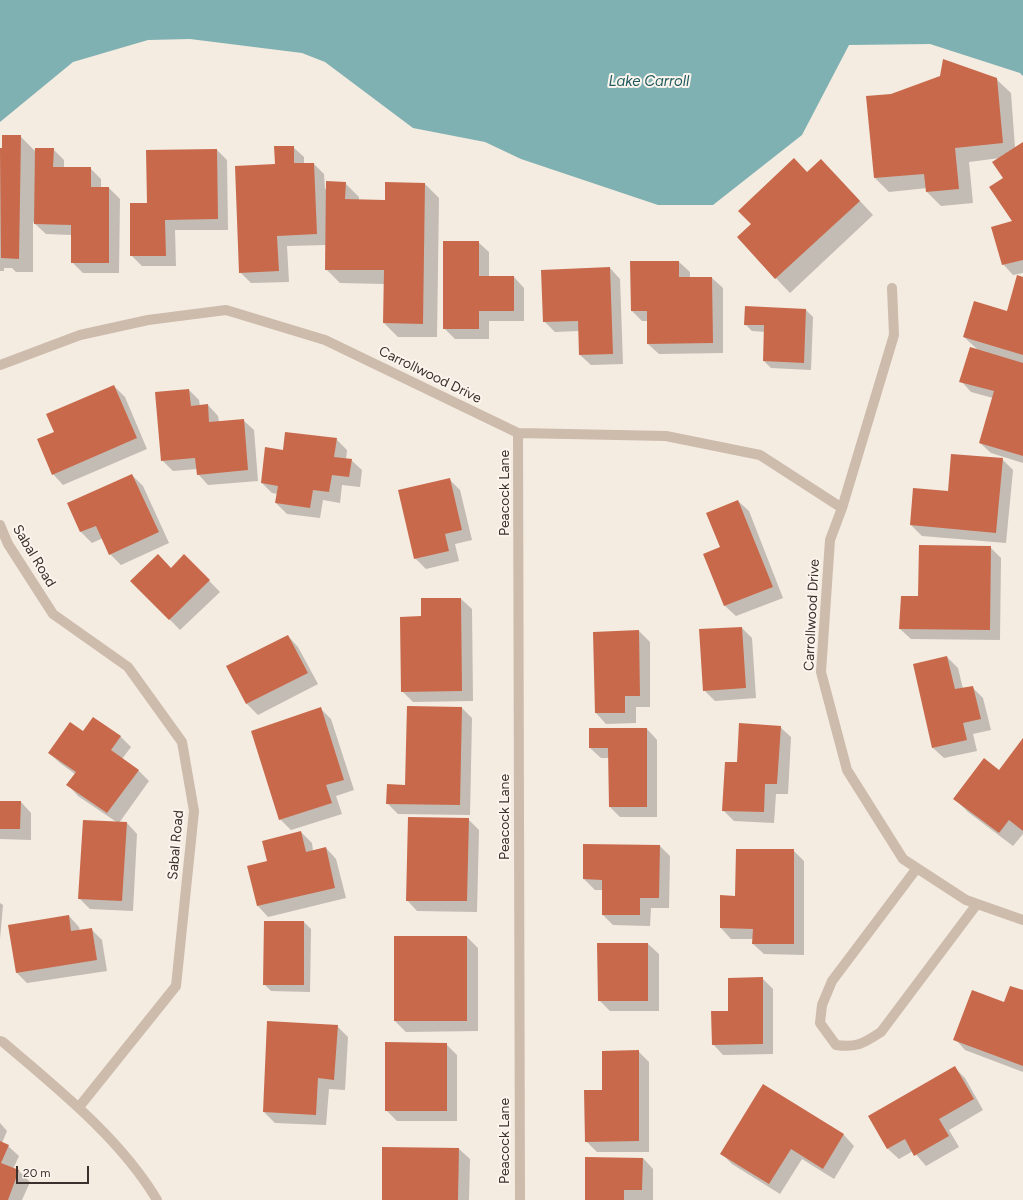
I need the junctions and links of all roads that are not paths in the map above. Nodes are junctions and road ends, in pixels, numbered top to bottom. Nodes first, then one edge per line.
1 (892, 288) dead end
2 (0, 365) edge
3 (518, 433) junction
4 (842, 508) junction
5 (0, 525) edge
6 (917, 868) junction
7 (977, 904) junction
8 (1023, 920) edge
9 (0, 1041) edge
10 (79, 1107) junction
11 (157, 1200) edge
12 (520, 1200) edge

1 - 4 street, Carrollwood Drive
2 - 3 street, Carrollwood Drive
3 - 4 street, Carrollwood Drive
3 - 12 street, Peacock Lane
4 - 6 street, Carrollwood Drive
5 - 10 street, Sabal Road
6 - 7 street, Carrollwood Drive
6 - 7 street
7 - 8 street, Carrollwood Drive
9 - 10 street
10 - 11 street

